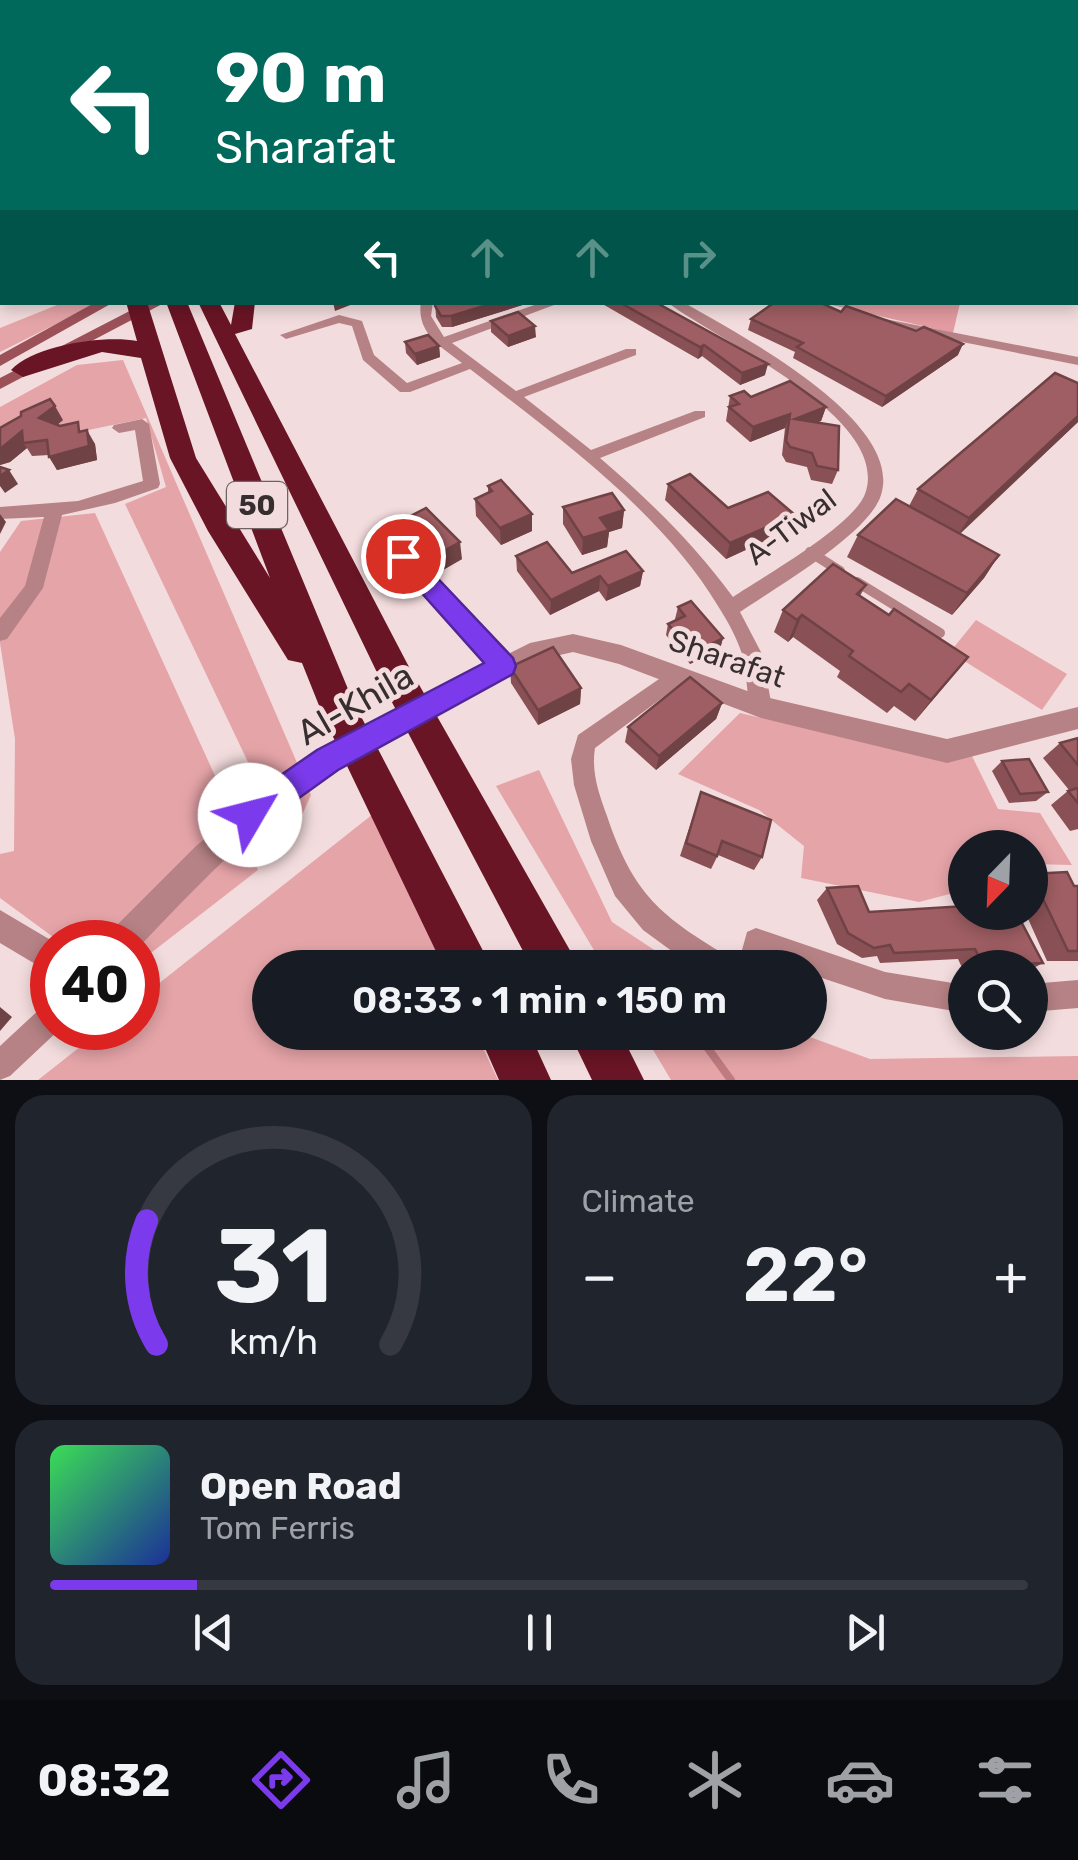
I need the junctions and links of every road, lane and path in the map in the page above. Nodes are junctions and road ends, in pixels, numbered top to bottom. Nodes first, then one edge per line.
1 (102, 305) edge
2 (156, 305) edge
3 (177, 305) edge
4 (427, 305) edge
5 (547, 305) edge
6 (677, 305) edge
7 (229, 309) edge
8 (866, 319) edge
9 (137, 323) edge
10 (286, 335) dead end
11 (442, 342) junction
12 (631, 352) dead end
13 (0, 361) edge
14 (1078, 361) edge
15 (472, 364) junction
16 (24, 370) junction
17 (0, 384) edge
18 (514, 396) junction
19 (700, 414) dead end
20 (119, 428) dead end
21 (589, 456) junction
22 (54, 512) junction
23 (0, 513) edge
24 (810, 552) junction
25 (403, 556) dead end
26 (730, 610) junction
27 (0, 633) edge
28 (940, 633) edge
29 (503, 666) junction
30 (675, 676) junction
31 (397, 678) junction
32 (338, 707) junction
33 (761, 707) junction
34 (1078, 718) edge
35 (143, 920) edge
36 (0, 925) edge
37 (30, 944) edge
38 (460, 950) edge
39 (547, 950) edge
40 (689, 950) edge
41 (754, 950) edge
42 (781, 950) edge
43 (827, 967) edge
44 (1078, 994) edge
45 (1048, 996) edge
46 (948, 997) edge
47 (30, 1038) edge
48 (511, 1050) edge
49 (603, 1050) edge
50 (0, 1066) edge
51 (526, 1080) edge
52 (619, 1080) edge

1 - 13 main road
2 - 9 main road
3 - 32 highway, 50
4 - 11 street
5 - 11 street
6 - 24 street, A-Tiwal
7 - 31 highway, 50
7 - 31 highway
8 - 14 street
9 - 16 main road
9 - 16 highway
9 - 32 highway
10 - 15 street
11 - 15 street
12 - 18 street
15 - 18 street
16 - 17 main road
18 - 21 street
19 - 21 street
20 - 22 street
21 - 26 street
22 - 23 street
22 - 27 street
24 - 26 street, A-Tiwal
24 - 28 lane
25 - 29 street
26 - 33 street
29 - 30 street, Sharafat
29 - 35 street, Al-Khila
30 - 33 street, Sharafat
30 - 40 street
31 - 39 highway, 50
32 - 38 highway, 50
33 - 34 street, Sharafat
36 - 37 street
41 - 42 street
43 - 46 street
44 - 45 street
47 - 50 street
48 - 51 highway
49 - 52 highway

